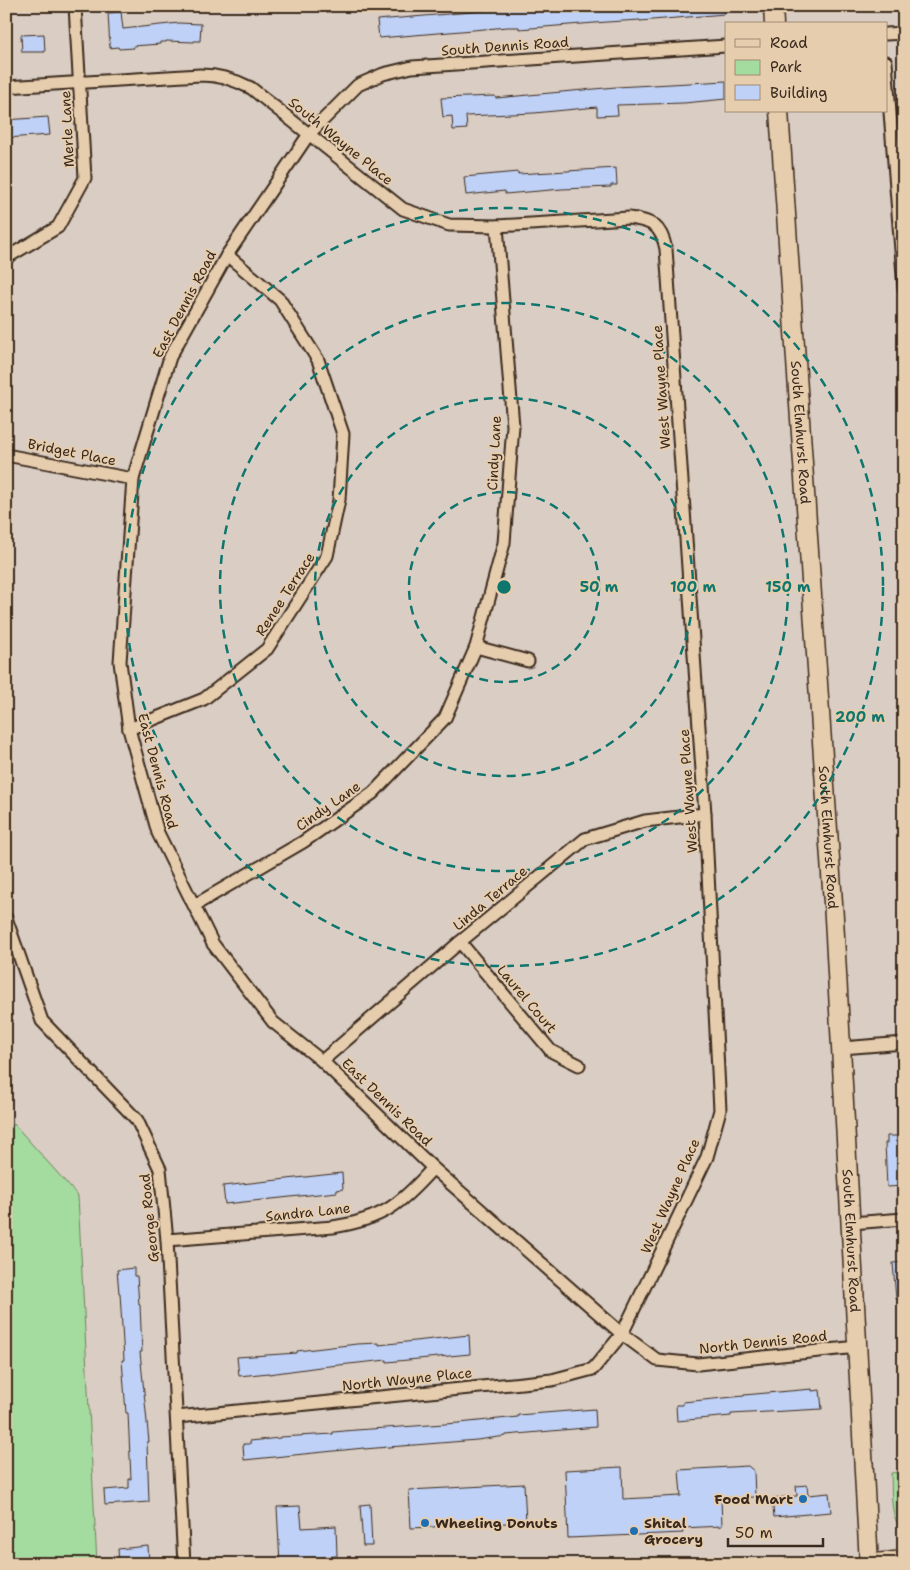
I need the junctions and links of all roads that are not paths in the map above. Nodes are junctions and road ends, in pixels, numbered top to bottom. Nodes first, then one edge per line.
1 (75, 6) edge
2 (772, 6) edge
3 (774, 22) edge
4 (904, 33) edge
5 (888, 34) edge
6 (725, 46) edge
7 (80, 82) junction
8 (6, 87) edge
9 (888, 87) edge
10 (779, 112) edge
11 (309, 134) junction
12 (497, 226) junction
13 (658, 228) joint
14 (227, 256) junction
15 (6, 258) edge
16 (904, 288) edge
17 (6, 455) edge
18 (133, 479) junction
19 (476, 647) junction
20 (528, 661) dead end
21 (129, 729) junction
22 (705, 814) junction
23 (195, 905) junction
24 (6, 918) edge
25 (460, 942) junction
26 (904, 1043) edge
27 (842, 1048) junction
28 (322, 1061) junction
29 (579, 1065) dead end
30 (433, 1168) junction
31 (904, 1219) edge
32 (851, 1223) junction
33 (167, 1240) junction
34 (622, 1334) junction
35 (857, 1347) junction
36 (177, 1416) junction
37 (904, 1560) edge
38 (184, 1564) edge
39 (865, 1564) edge
40 (869, 1564) edge

1 - 7 street, Merle Lane
2 - 3 main road
4 - 5 street
6 - 11 street, South Dennis Road
7 - 8 street, South Wayne Place
7 - 11 street, South Wayne Place
7 - 15 street, Merle Lane
9 - 16 street
10 - 27 main road, South Elmhurst Road
11 - 12 street, South Wayne Place
11 - 14 street, East Dennis Road
12 - 13 street, South Wayne Place
12 - 19 street, Cindy Lane
13 - 22 street, West Wayne Place
14 - 18 street, East Dennis Road
14 - 21 street, Renee Terrace
17 - 18 street, Bridget Place
18 - 21 street, East Dennis Road
19 - 20 street
19 - 23 street, Cindy Lane
21 - 23 street, East Dennis Road
22 - 25 street, Linda Terrace
22 - 34 street, West Wayne Place
23 - 28 street, East Dennis Road
24 - 33 street, George Road
25 - 28 street, Linda Terrace
25 - 29 street, Laurel Court
26 - 27 street
27 - 32 main road, South Elmhurst Road
28 - 30 street, East Dennis Road
30 - 33 street, Sandra Lane
30 - 34 street, East Dennis Road
31 - 32 street
32 - 35 main road, South Elmhurst Road
33 - 36 street, George Road
34 - 35 street, North Dennis Road
34 - 36 street, North Wayne Place
35 - 40 main road, South Elmhurst Road
36 - 38 street, George Road
37 - 40 main road
39 - 40 main road

